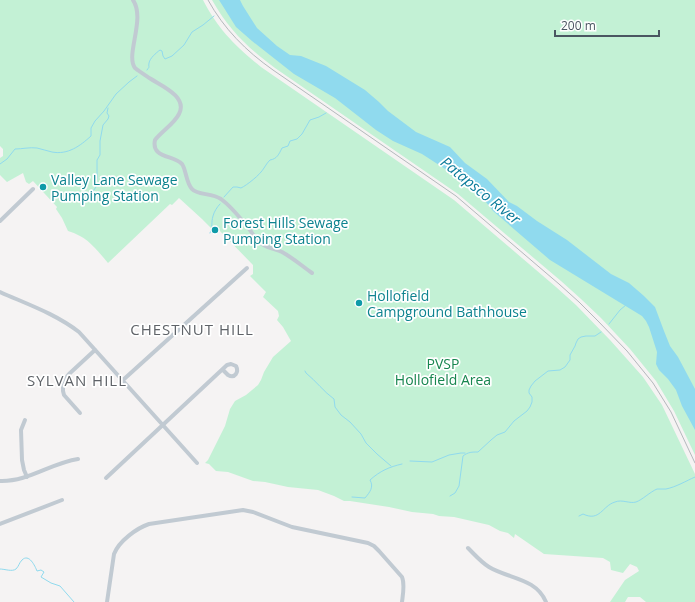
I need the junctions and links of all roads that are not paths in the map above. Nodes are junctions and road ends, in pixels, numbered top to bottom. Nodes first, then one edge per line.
1 (133, 0) edge
2 (33, 189) dead end
3 (0, 220) edge
4 (247, 268) dead end
5 (312, 273) dead end
6 (0, 292) edge
7 (95, 350) junction
8 (223, 370) junction
9 (122, 380) junction
10 (80, 413) dead end
11 (25, 420) dead end
12 (163, 424) junction
13 (78, 458) dead end
14 (197, 463) dead end
15 (27, 477) junction
16 (106, 478) dead end
17 (0, 481) edge
18 (62, 500) dead end
19 (0, 524) edge
20 (468, 548) dead end
21 (107, 602) edge
22 (402, 602) edge
23 (546, 602) edge

1 - 5 street
2 - 3 street
4 - 9 street
6 - 7 street
7 - 9 street
7 - 10 street
8 - 8 street
8 - 12 street
9 - 12 street
11 - 15 street
12 - 14 street
12 - 16 street
13 - 15 street
15 - 17 street
18 - 19 street
20 - 23 street
21 - 22 street

